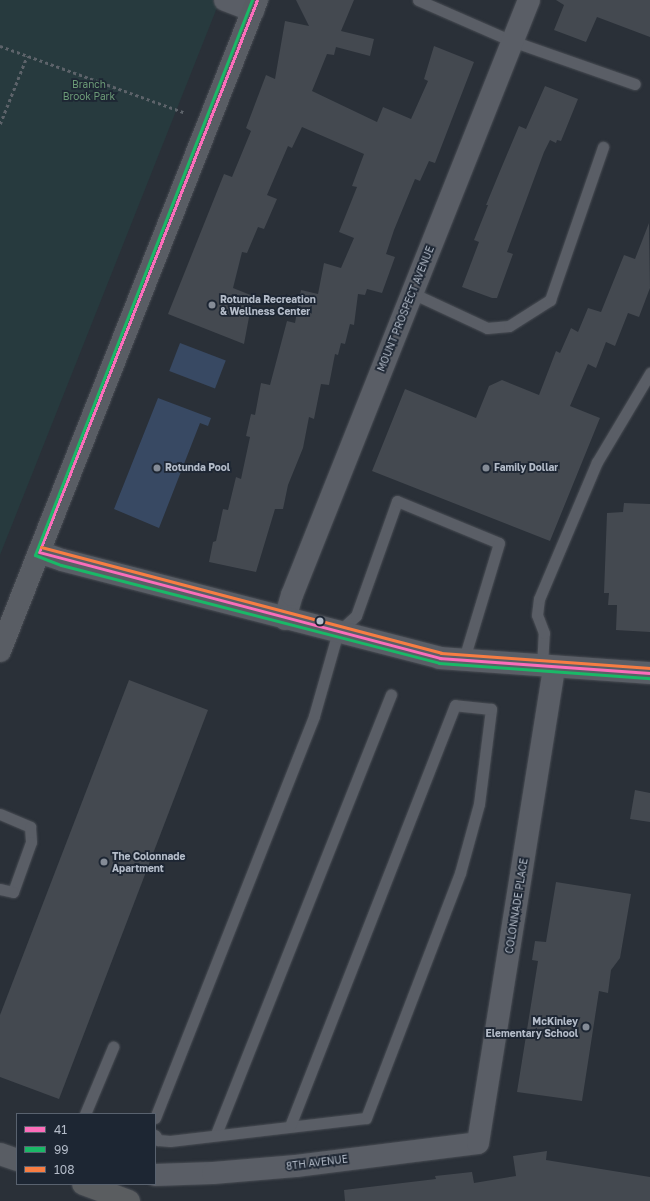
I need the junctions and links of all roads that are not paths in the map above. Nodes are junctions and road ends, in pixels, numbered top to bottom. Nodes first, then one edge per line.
1 (225, 0) edge
2 (418, 0) edge
3 (529, 0) edge
4 (255, 6) edge
5 (512, 41) junction
6 (635, 84) dead end
7 (603, 148) dead end
8 (412, 293) junction
9 (650, 373) edge
10 (39, 552) junction
11 (285, 619) junction
12 (338, 632) junction
13 (0, 651) edge
14 (463, 662) junction
15 (548, 667) junction
16 (650, 673) edge
17 (391, 695) dead end
18 (0, 814) edge
19 (0, 889) edge
20 (112, 1047) dead end
21 (85, 1113) edge
22 (156, 1115) edge
23 (290, 1126) junction
24 (216, 1134) junction
25 (156, 1137) edge
26 (478, 1143) joint
27 (0, 1154) edge
28 (16, 1160) edge
29 (156, 1175) edge
30 (86, 1185) edge
31 (129, 1201) edge

1 - 4 street
2 - 5 lane
3 - 5 street, MOUNT PROSPECT AVENUE
4 - 10 main road
5 - 6 lane
5 - 8 street, MOUNT PROSPECT AVENUE
7 - 8 lane
8 - 11 street, MOUNT PROSPECT AVENUE
9 - 15 lane
10 - 11 street
10 - 13 main road
11 - 12 street
12 - 14 street
12 - 14 lane
12 - 22 lane
14 - 15 street
15 - 16 street
15 - 26 street, COLONNADE PLACE
17 - 24 lane
18 - 19 lane
20 - 21 lane
23 - 23 lane
23 - 24 lane
24 - 25 lane
26 - 29 street, 8TH AVENUE
27 - 28 main road
30 - 31 highway

